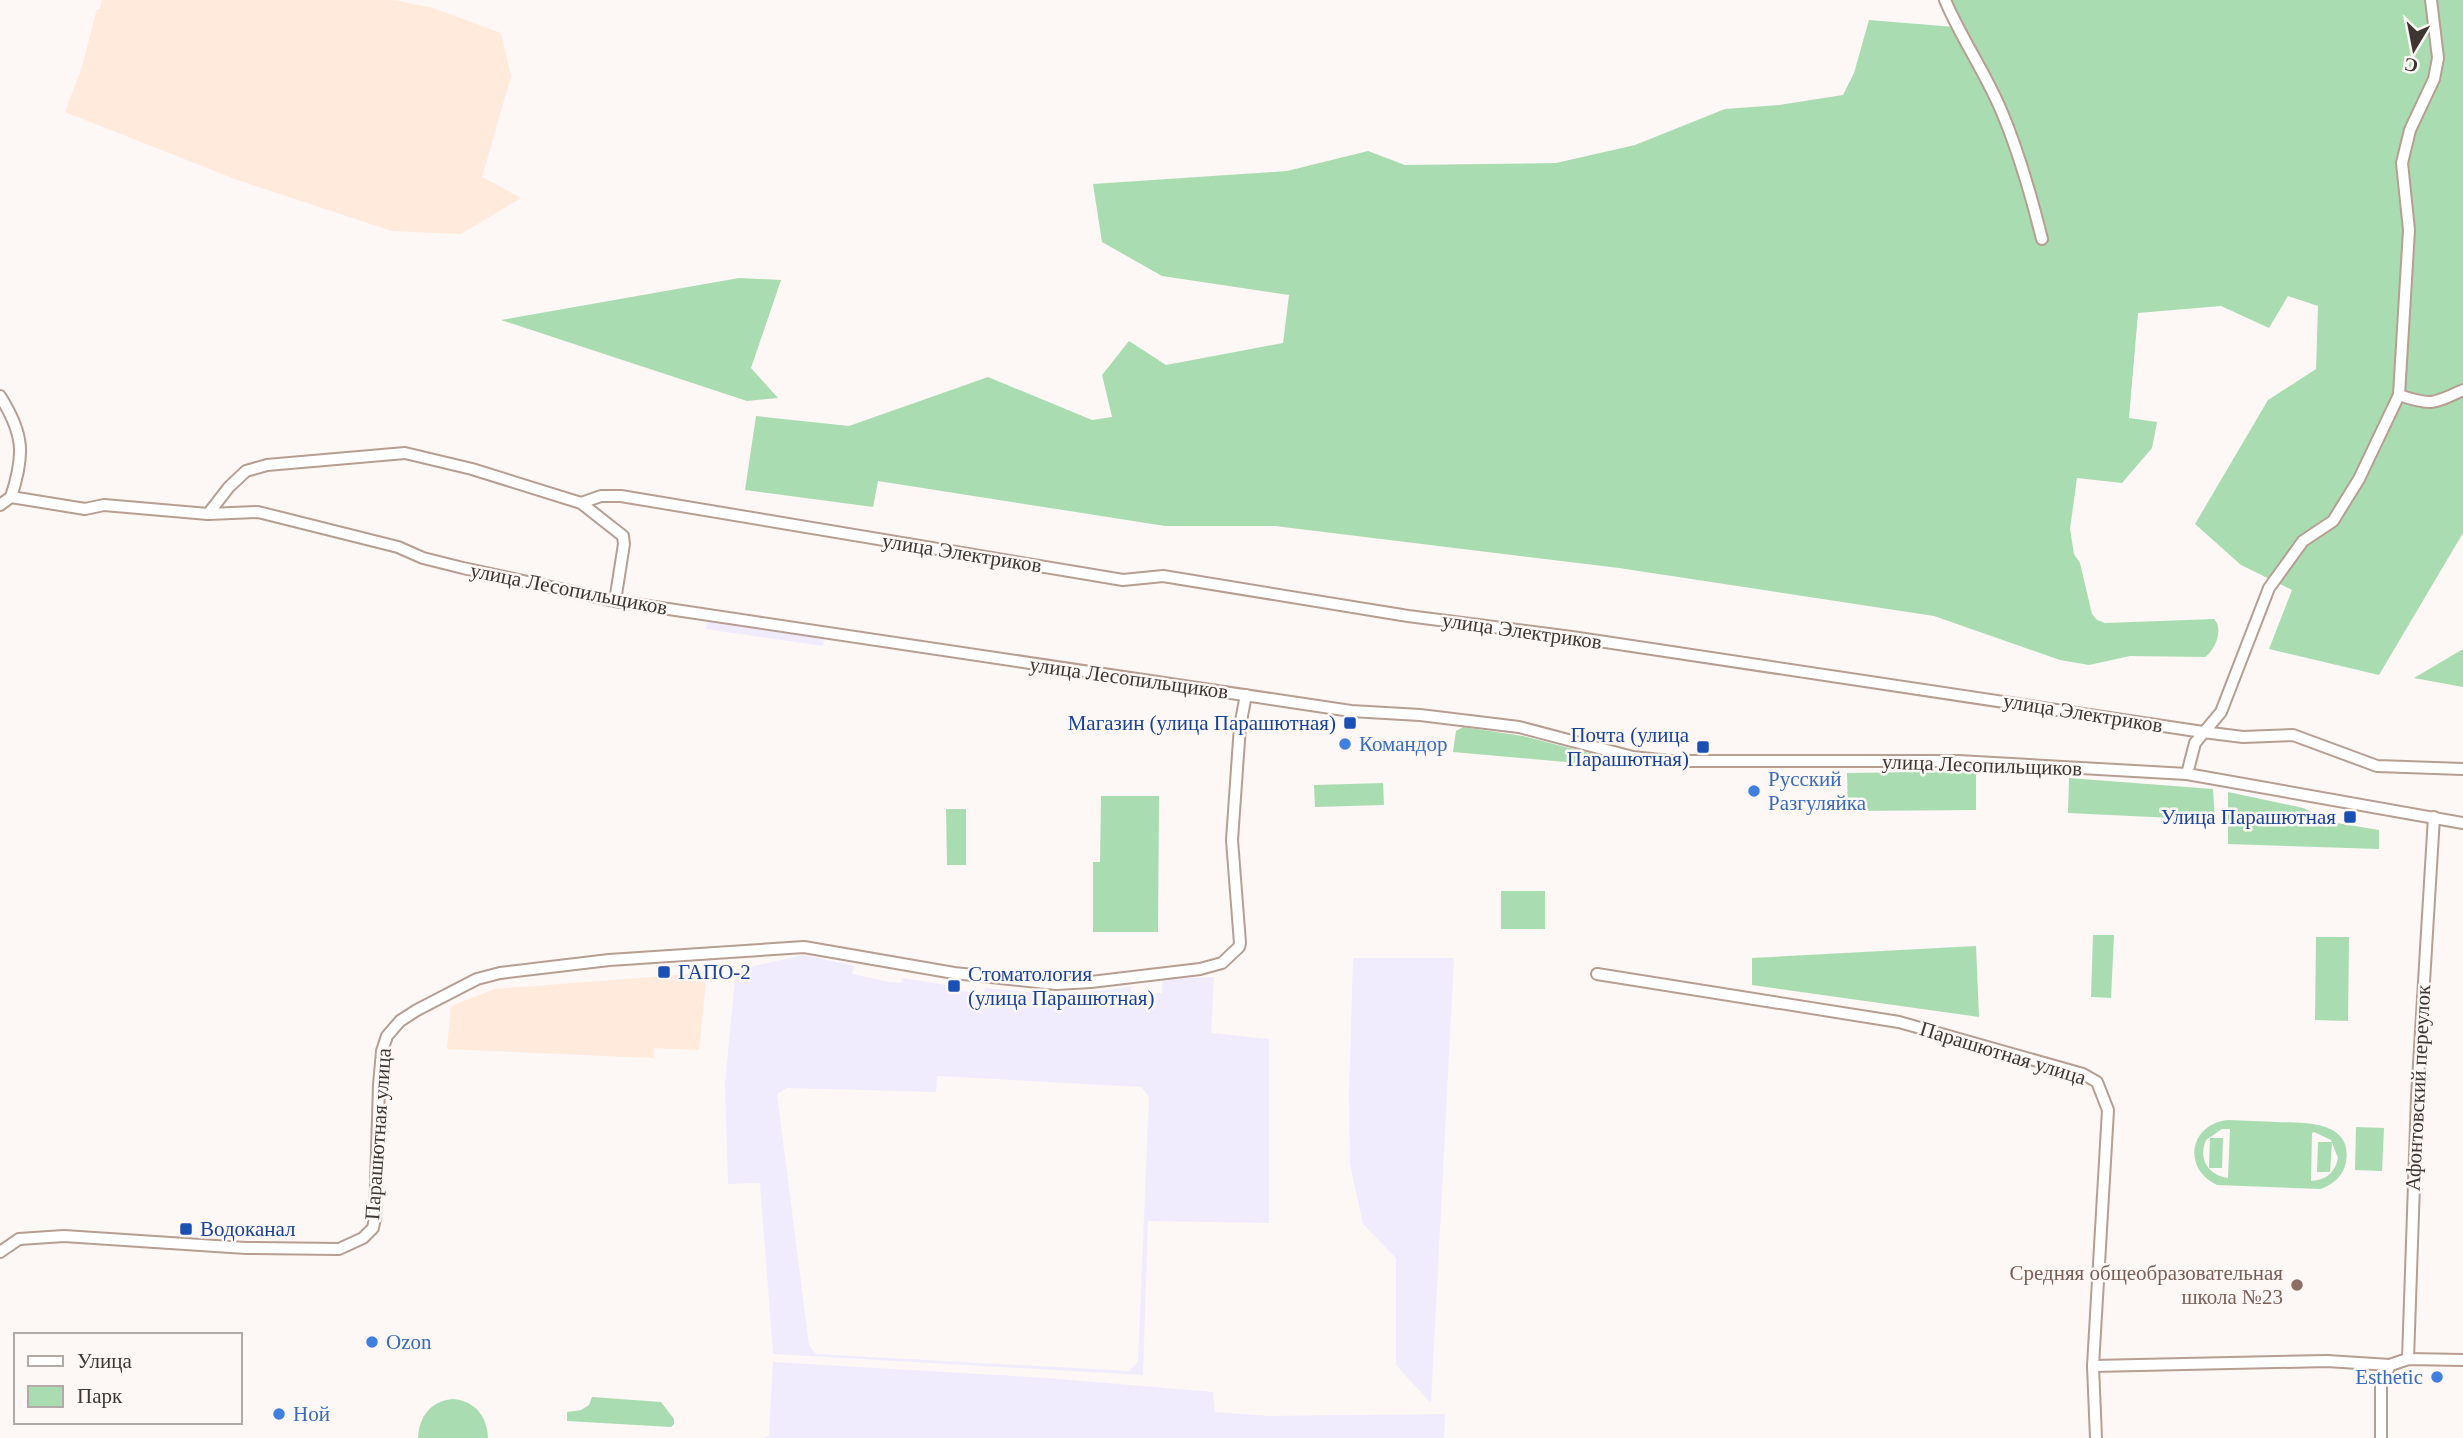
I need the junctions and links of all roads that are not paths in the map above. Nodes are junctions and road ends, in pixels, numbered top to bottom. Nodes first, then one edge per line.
1 (1945, 0) edge
2 (2431, 0) edge
3 (2042, 239) dead end
4 (2463, 390) edge
5 (2399, 395) junction
6 (0, 396) edge
7 (11, 497) junction
8 (581, 503) junction
9 (0, 505) edge
10 (208, 514) junction
11 (615, 601) junction
12 (1246, 695) junction
13 (2203, 732) junction
14 (2463, 769) edge
15 (2187, 774) junction
16 (2434, 817) junction
17 (2463, 823) edge
18 (1598, 974) dead end
19 (0, 1252) edge
20 (2408, 1359) junction
21 (2463, 1360) edge
22 (2390, 1365) junction
23 (2093, 1366) junction
24 (2096, 1438) edge
25 (2381, 1438) edge

1 - 3 street
2 - 5 street
4 - 5 street
5 - 13 street
6 - 7 street
7 - 9 street
7 - 10 street, улица Лесопильщиков
8 - 10 street
8 - 11 street
8 - 13 street, улица Электриков
10 - 11 street, улица Лесопильщиков
11 - 12 street, улица Лесопильщиков
12 - 15 street, улица Лесопильщиков
12 - 19 street, Парашютная улица
13 - 14 street, улица Электриков
13 - 15 street
15 - 16 street, улица Лесопильщиков
16 - 17 street, улица Лесопильщиков
16 - 20 street, Афонтовский переулок
18 - 23 street, Парашютная улица
20 - 21 street
20 - 22 street
22 - 23 street
22 - 25 street
23 - 24 street, Парашютная улица

